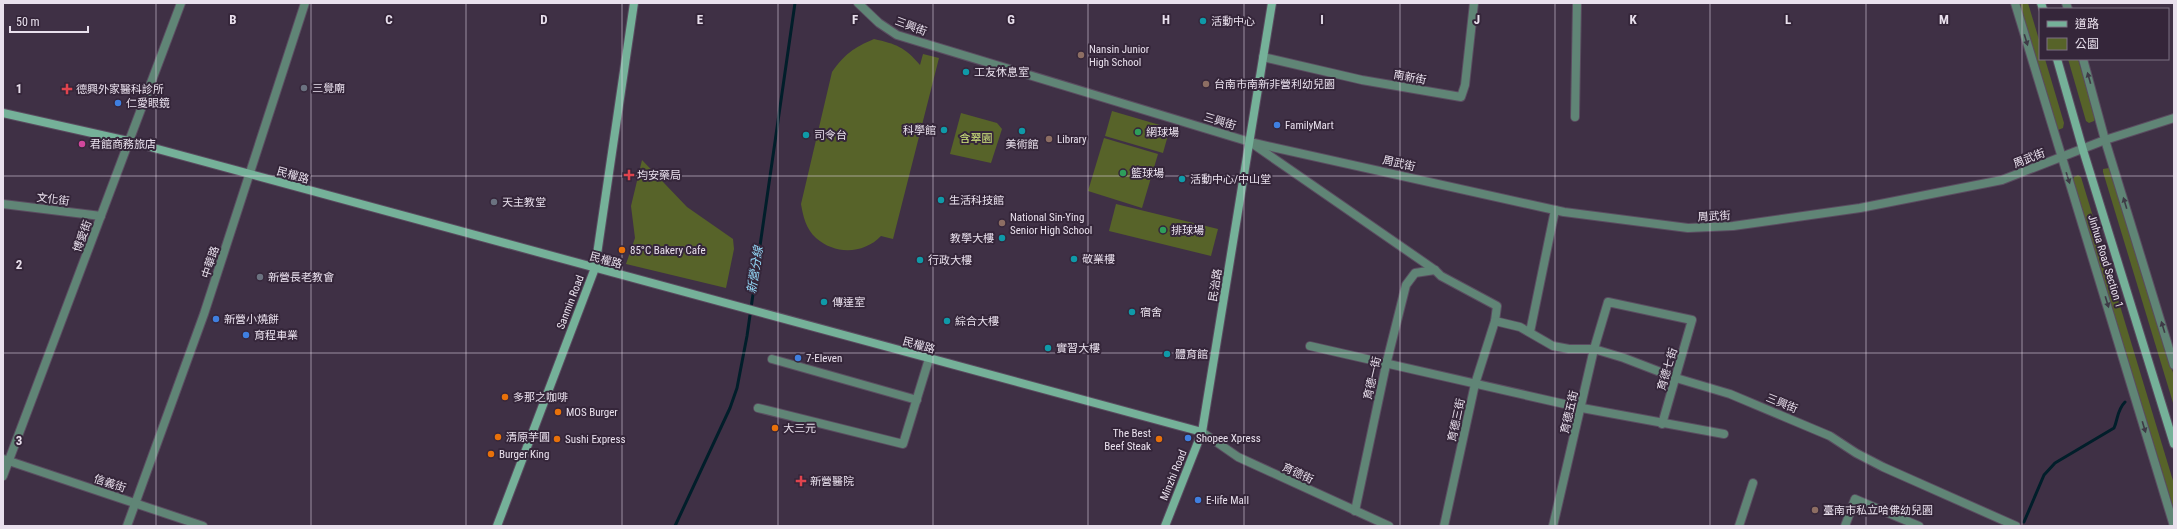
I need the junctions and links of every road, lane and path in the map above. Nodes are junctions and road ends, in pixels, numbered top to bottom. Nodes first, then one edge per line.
1 (181, 3) edge
2 (305, 3) edge
3 (634, 3) edge
4 (858, 3) edge
5 (1272, 3) edge
6 (1474, 3) edge
7 (1577, 3) edge
8 (2015, 3) edge
9 (1263, 56) junction
10 (2057, 60) edge
11 (2083, 60) edge
12 (3, 113) edge
13 (1575, 117) dead end
14 (2174, 118) edge
15 (2105, 140) junction
16 (128, 141) junction
17 (1250, 142) junction
18 (2083, 150) junction
19 (2061, 157) junction
20 (251, 174) junction
21 (3, 204) edge
22 (1556, 210) junction
23 (101, 216) junction
24 (595, 268) junction
25 (1435, 270) junction
26 (1608, 302) joint
27 (1495, 321) junction
28 (1530, 332) junction
29 (1310, 346) dead end
30 (1594, 349) junction
31 (772, 359) dead end
32 (929, 359) junction
33 (1386, 364) junction
34 (2174, 365) edge
35 (1676, 378) junction
36 (1475, 384) junction
37 (917, 400) junction
38 (758, 408) dead end
39 (1582, 408) junction
40 (1662, 424) junction
41 (1202, 432) junction
42 (1724, 434) dead end
43 (2174, 444) edge
44 (6, 460) edge
45 (3, 476) edge
46 (1753, 483) dead end
47 (136, 503) junction
48 (1355, 511) junction
49 (127, 526) edge
50 (203, 526) edge
51 (497, 526) edge
52 (1165, 526) edge
53 (1389, 526) edge
54 (1444, 526) edge
55 (1553, 526) edge
56 (1739, 526) edge
57 (1845, 526) edge
58 (1920, 526) edge
59 (2016, 526) edge
60 (2174, 526) edge

1 - 16 street, 博愛街
2 - 20 street, 中華路
3 - 24 street, Sanmin Road
4 - 17 street, 三興街
5 - 9 street
6 - 9 street, 南新街
7 - 13 street
8 -> 19 street, Jinhua Road Section 1
9 - 17 street
10 - 18 street, Jinhua Road Section 1
15 -> 11 street
12 - 16 street, 民權路
14 - 15 street, 周武街
15 - 18 street, 周武街
34 -> 15 street
16 - 20 street, 民權路
16 - 23 street, 博愛街
17 - 22 street, 周武街
17 - 25 street, 三興街
17 - 41 street, 民治路
18 - 19 street, 周武街
18 - 43 street, Jinhua Road Section 1
19 - 22 street, 周武街
19 -> 60 street, Jinhua Road Section 1
20 - 24 street, 民權路
20 - 47 street, 中華路
21 - 23 street, 文化街
22 - 28 street
23 - 44 street, 博愛街
24 - 32 street, 民權路
24 - 51 street, Sanmin Road
25 - 27 street, 三興街
25 - 33 street, 育德一街
26 - 30 street, 育德五街
26 - 35 street, 育德七街
27 - 28 street, 三興街
27 - 36 street, 育德三街
28 - 30 street, 三興街
29 - 33 street
30 - 35 street, 三興街
30 - 39 street, 育德五街
31 - 37 street
32 - 37 street
32 - 41 street, 民權路
33 - 36 street
33 - 48 street, 育德一街
35 - 40 street, 育德七街
35 - 59 street, 三興街
36 - 39 street
36 - 54 street, 育德三街
37 - 38 street
39 - 40 street
39 - 55 street, 育德五街
40 - 42 street
41 - 48 street, 育德街
41 - 52 street, Minzhi Road
44 - 45 street, 博愛街
44 - 47 street, 信義街
46 - 56 street
47 - 49 street, 中華路
47 - 50 street, 信義街
48 - 53 street, 育德街
57 - 58 street

